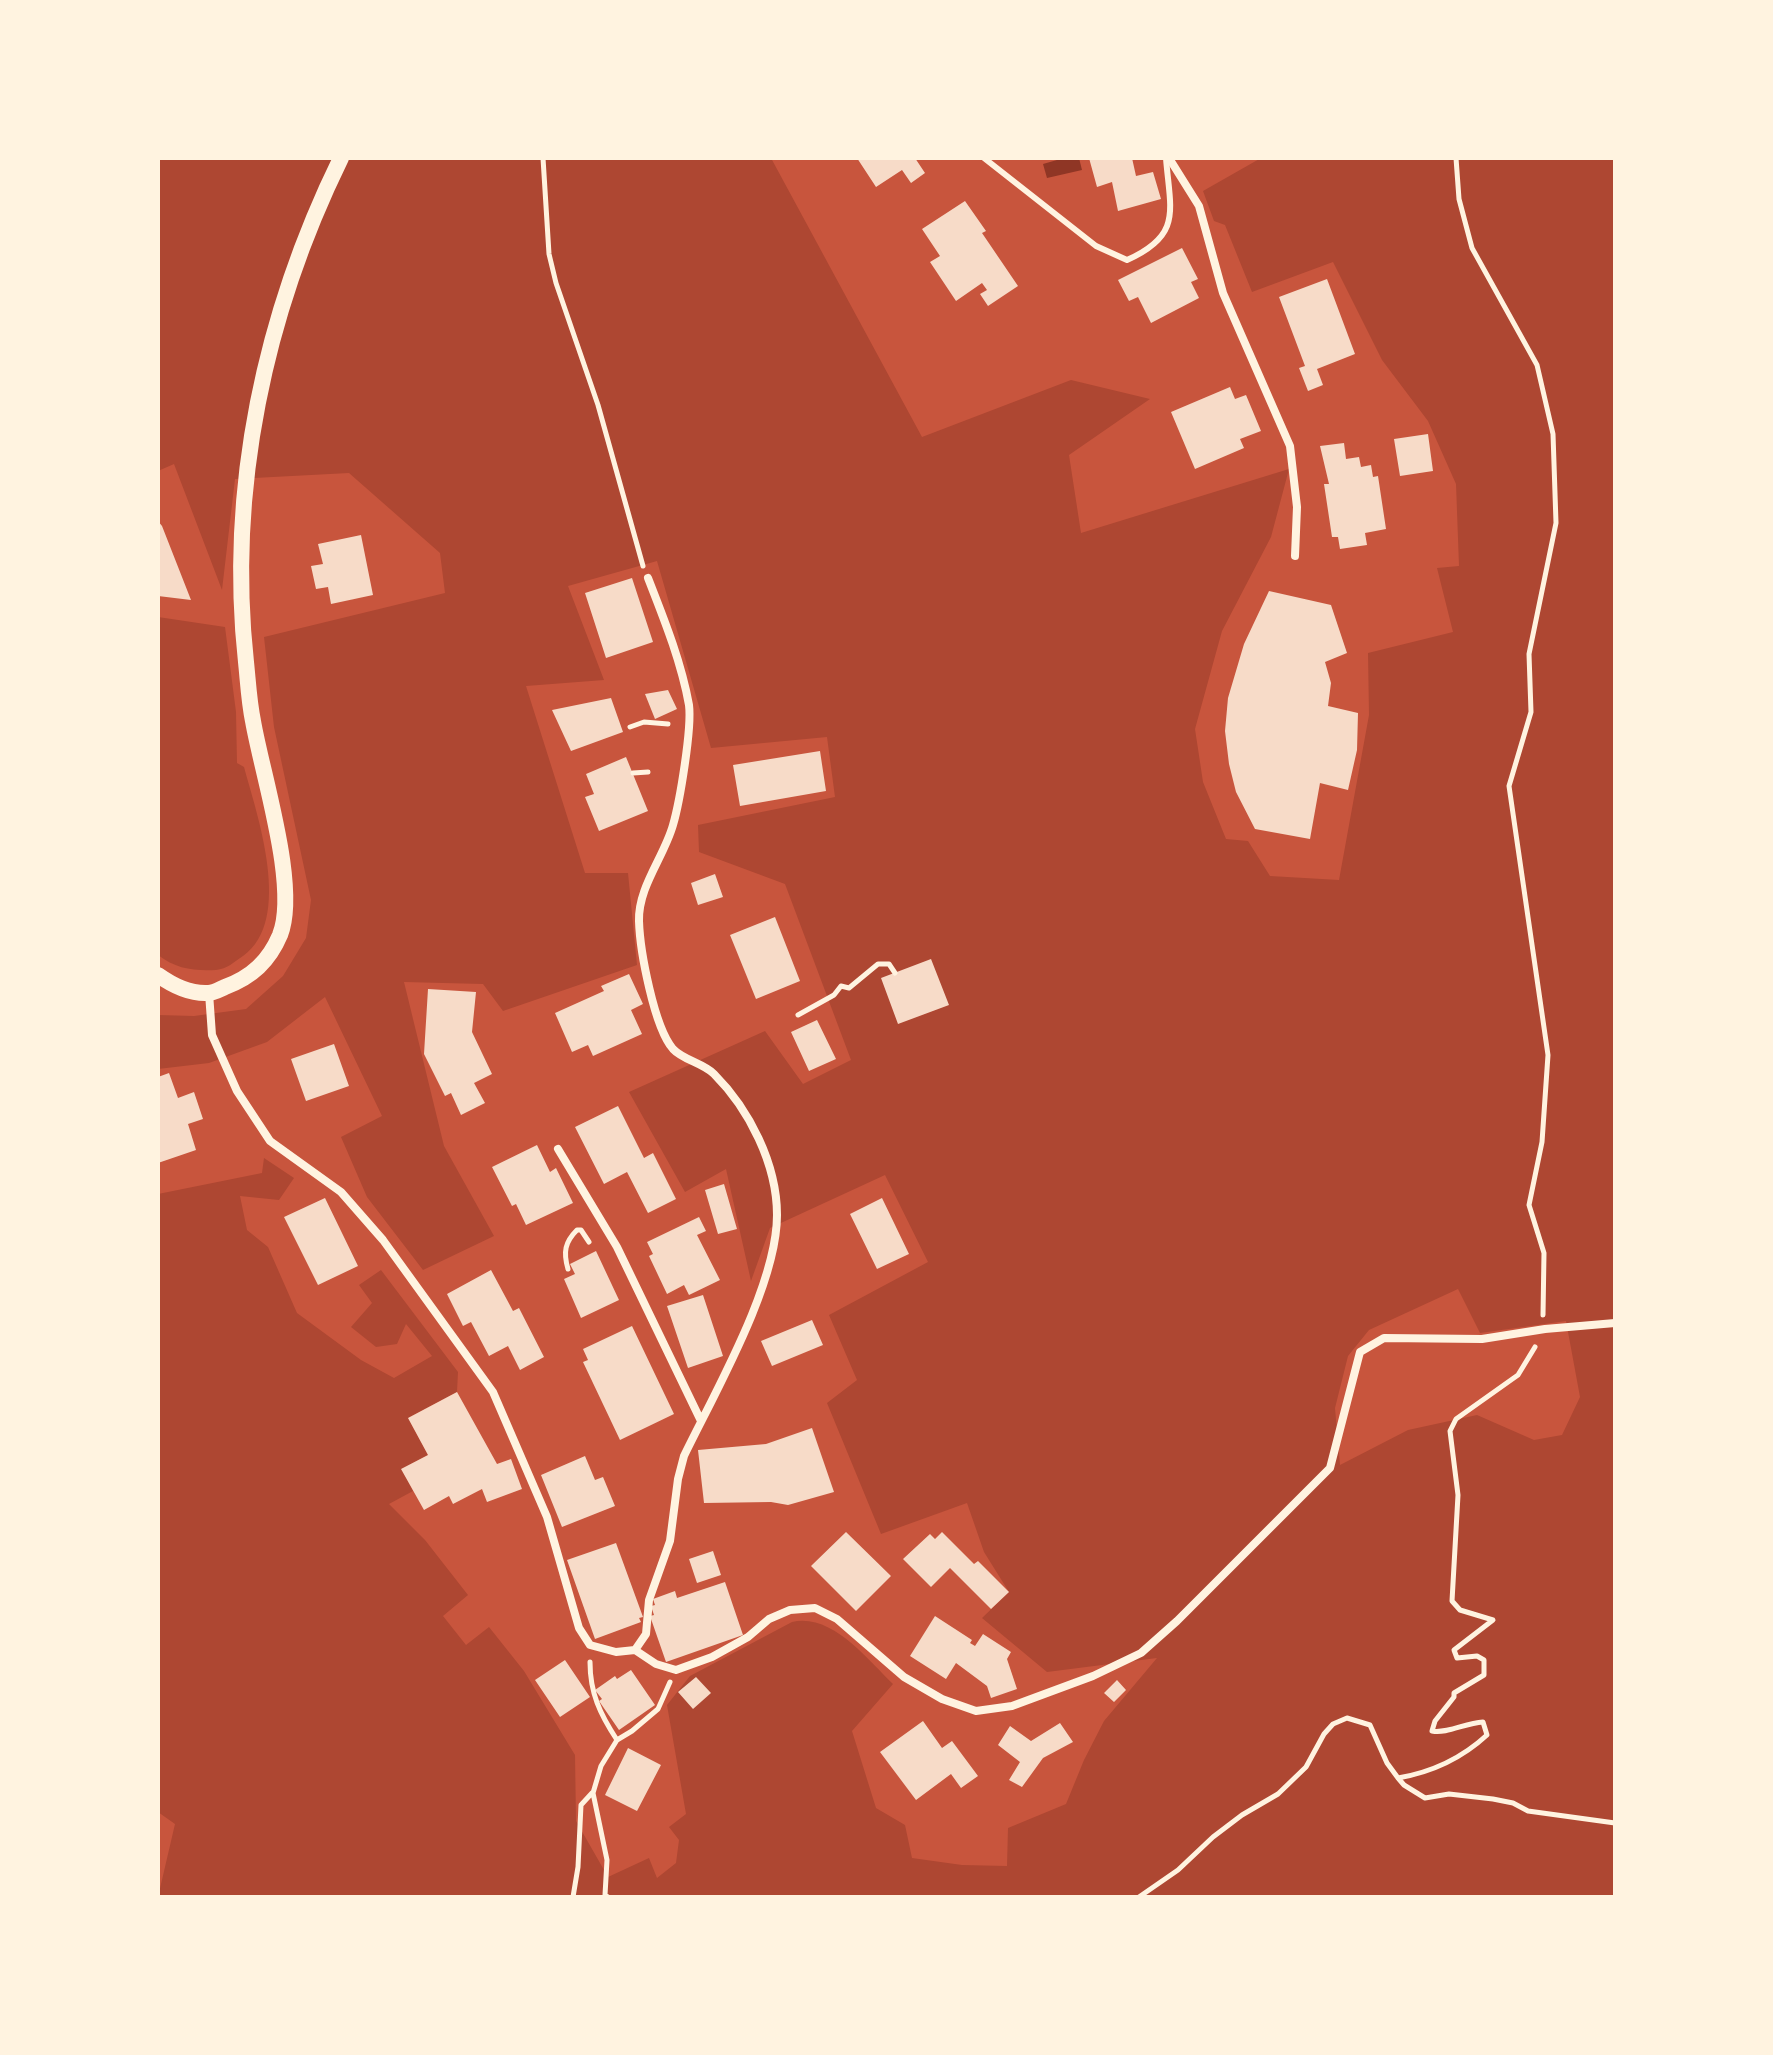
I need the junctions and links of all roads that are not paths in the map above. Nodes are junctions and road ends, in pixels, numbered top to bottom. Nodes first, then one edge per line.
1 (341, 158) edge
2 (984, 158) edge
3 (1168, 158) edge
4 (1295, 556) dead end
5 (648, 578) road end
6 (158, 975) edge
7 (209, 993) junction
8 (558, 1149) dead end
9 (1615, 1323) edge
10 (701, 1421) junction
11 (635, 1650) junction

1 - 7 main road
2 - 3 lane
3 - 4 street
5 - 10 street
6 - 7 main road
7 - 11 street
8 - 10 street
9 - 11 street
10 - 11 street

